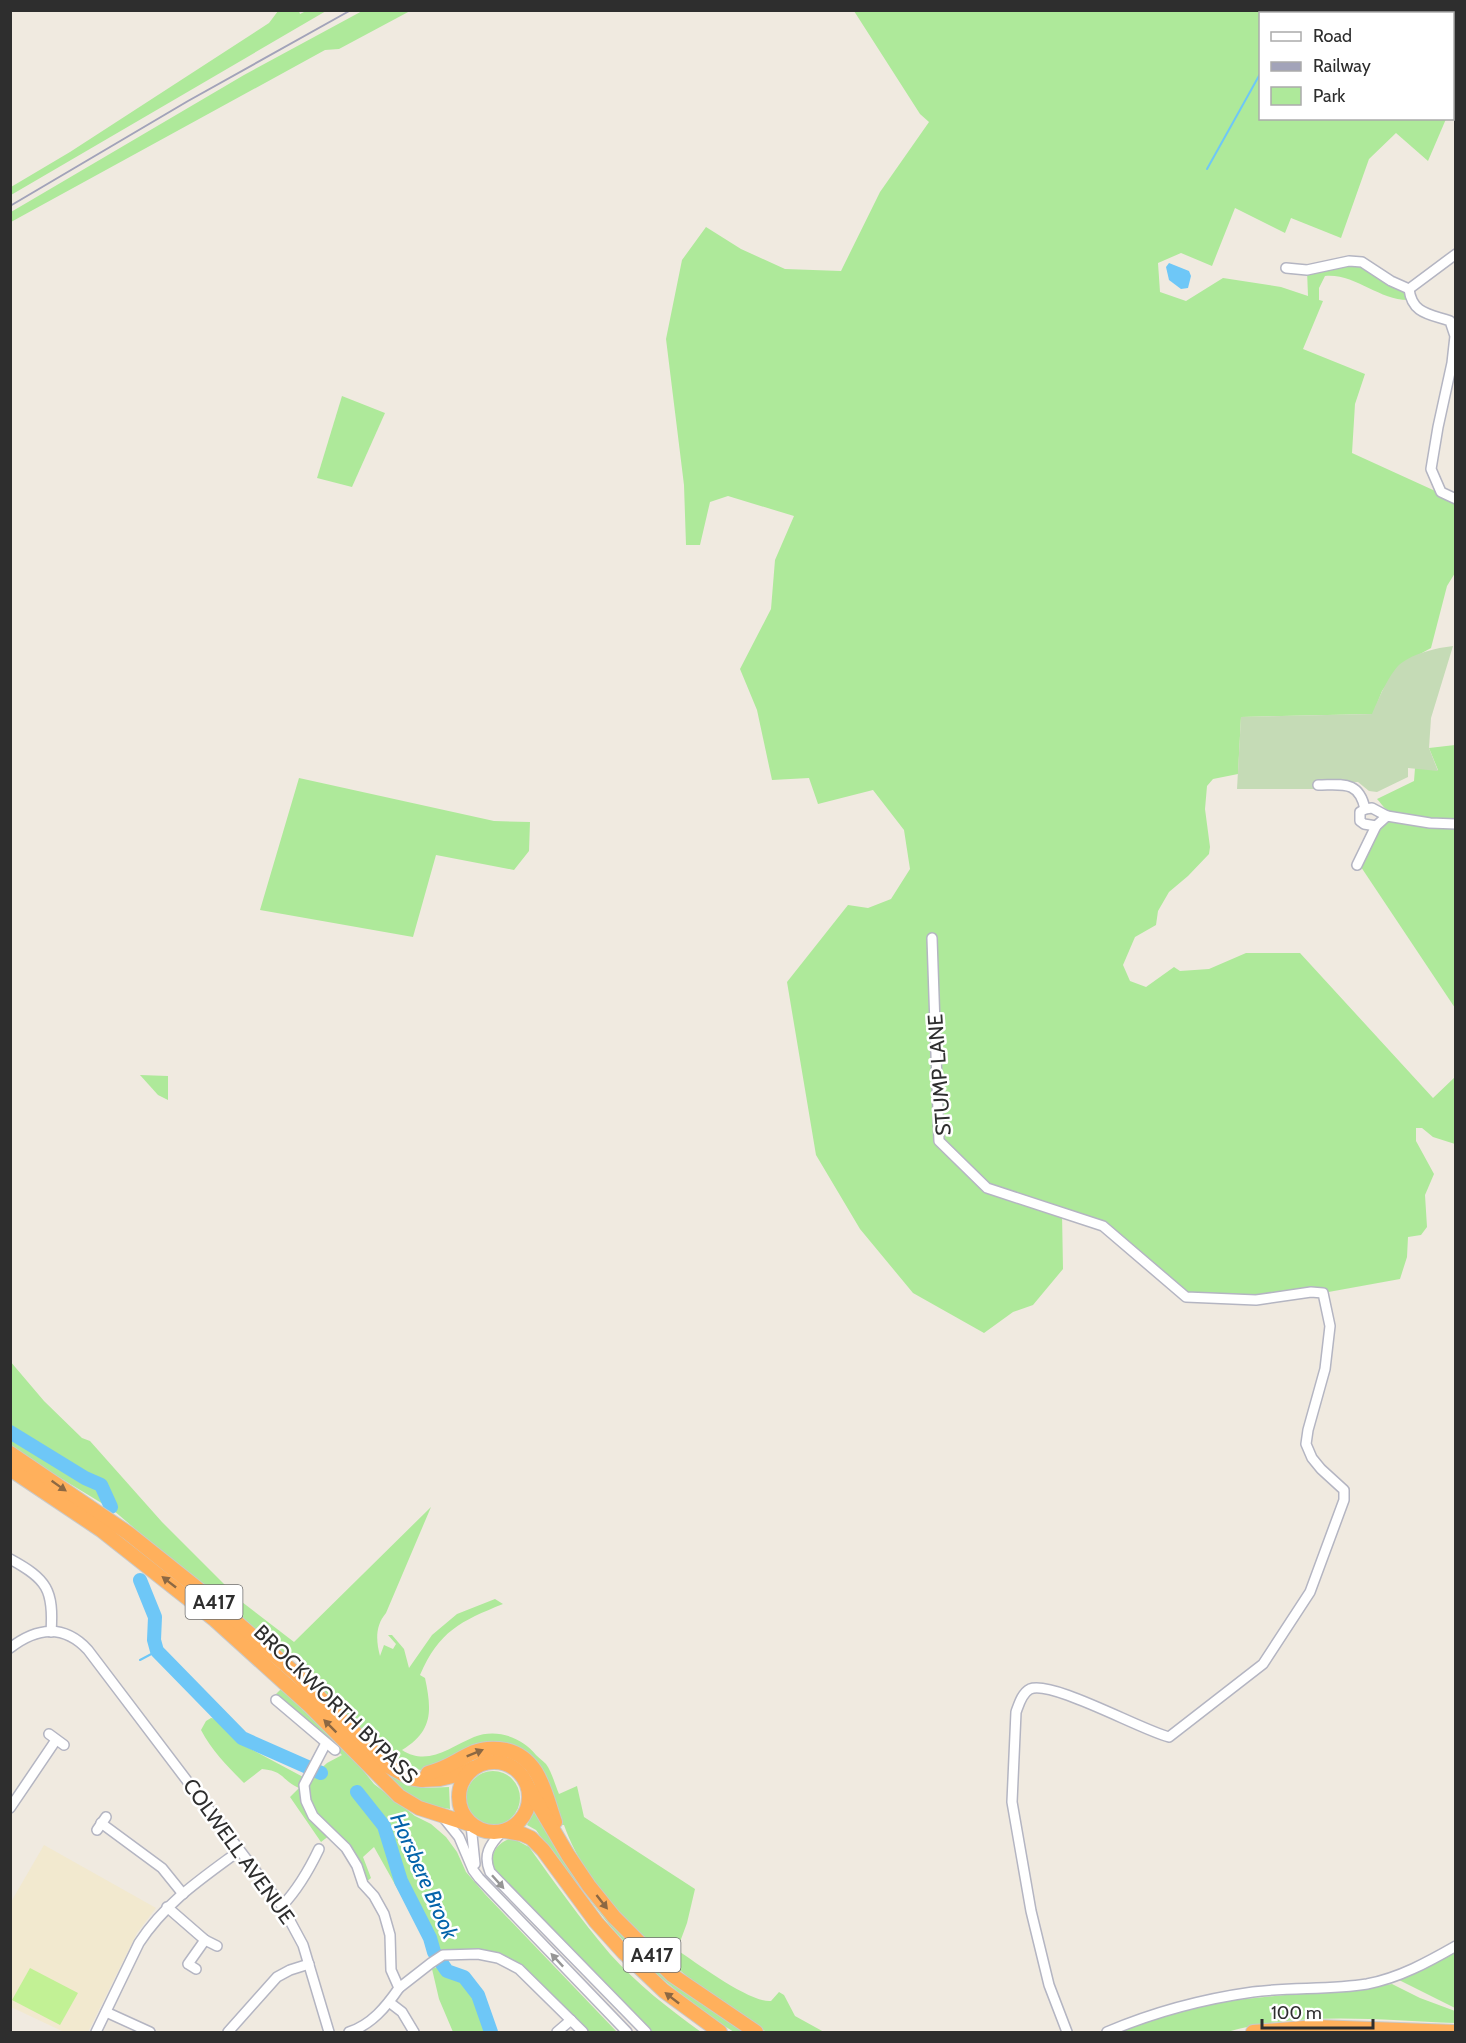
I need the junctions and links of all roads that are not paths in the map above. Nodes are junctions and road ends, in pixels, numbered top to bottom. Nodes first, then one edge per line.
1 (1455, 254) edge
2 (1286, 268) dead end
3 (1410, 289) junction
4 (1455, 500) edge
5 (1318, 785) dead end
6 (1365, 808) junction
7 (1387, 816) junction
8 (1455, 824) edge
9 (1376, 826) junction
10 (1357, 865) dead end
11 (932, 938) dead end
12 (10, 1453) edge
13 (10, 1469) edge
14 (10, 1560) edge
15 (51, 1632) junction
16 (10, 1648) edge
17 (276, 1700) dead end
18 (56, 1740) dead end
19 (326, 1743) junction
20 (335, 1750) dead end
21 (473, 1768) junction
22 (400, 1773) junction
23 (528, 1787) junction
24 (14, 1794) edge
25 (10, 1808) edge
26 (442, 1815) junction
27 (102, 1823) dead end
28 (470, 1825) junction
29 (503, 1832) junction
30 (319, 1849) dead end
31 (239, 1851) junction
32 (568, 1855) junction
33 (479, 1878) junction
34 (183, 1894) junction
35 (282, 1906) junction
36 (167, 1907) junction
37 (205, 1940) junction
38 (217, 1946) dead end
39 (1455, 1946) edge
40 (189, 1964) dead end
41 (309, 1964) junction
42 (591, 1977) junction
43 (581, 1986) junction
44 (399, 1988) junction
45 (389, 2002) junction
46 (106, 2012) junction
47 (571, 2020) junction
48 (96, 2032) edge
49 (150, 2032) edge
50 (228, 2032) edge
51 (329, 2032) edge
52 (349, 2032) edge
53 (414, 2032) edge
54 (557, 2032) edge
55 (583, 2032) edge
56 (627, 2032) edge
57 (646, 2032) edge
58 (720, 2032) edge
59 (756, 2032) edge
60 (1067, 2032) edge
61 (1107, 2032) edge
62 (1253, 2032) edge
63 (1455, 2032) edge

1 - 3 street
2 - 3 street
3 - 4 street
5 - 6 street
6 - 7 street
6 - 9 street
7 - 8 street
7 - 9 street
9 - 10 street
11 - 60 street, STUMP LANE
12 -> 22 highway, BROCKWORTH BYPASS / A417
26 -> 13 highway, BROCKWORTH BYPASS / A417
14 - 15 street
15 - 16 street
15 - 31 street, COLWELL AVENUE
17 - 19 street
18 - 24 street
19 - 20 street
19 - 44 street
21 - 22 highway, BROCKWORTH BYPASS / A417
21 - 23 highway
21 - 28 highway
22 -> 32 highway, A417
23 - 29 highway
23 - 32 highway, A417
24 - 25 street
26 - 28 highway, BROCKWORTH BYPASS / A417
26 - 33 street
27 - 34 street
28 - 29 highway
28 - 33 street
29 -> 42 street
58 -> 29 highway, A417
30 - 35 street
31 - 34 street
31 - 35 street, COLWELL AVENUE
32 -> 59 highway, A417
43 -> 33 street
34 - 36 street
35 - 41 street, COLWELL AVENUE
36 - 37 street
36 - 46 street
37 - 38 street
37 - 40 street
39 - 61 street
41 - 50 street
41 - 51 street, COLWELL AVENUE
42 - 43 street
42 - 57 street
43 - 56 street
44 - 45 street
44 - 47 street
45 - 52 street
45 - 53 street
46 - 48 street
46 - 49 street
47 - 54 street
47 - 55 street
62 - 63 highway

